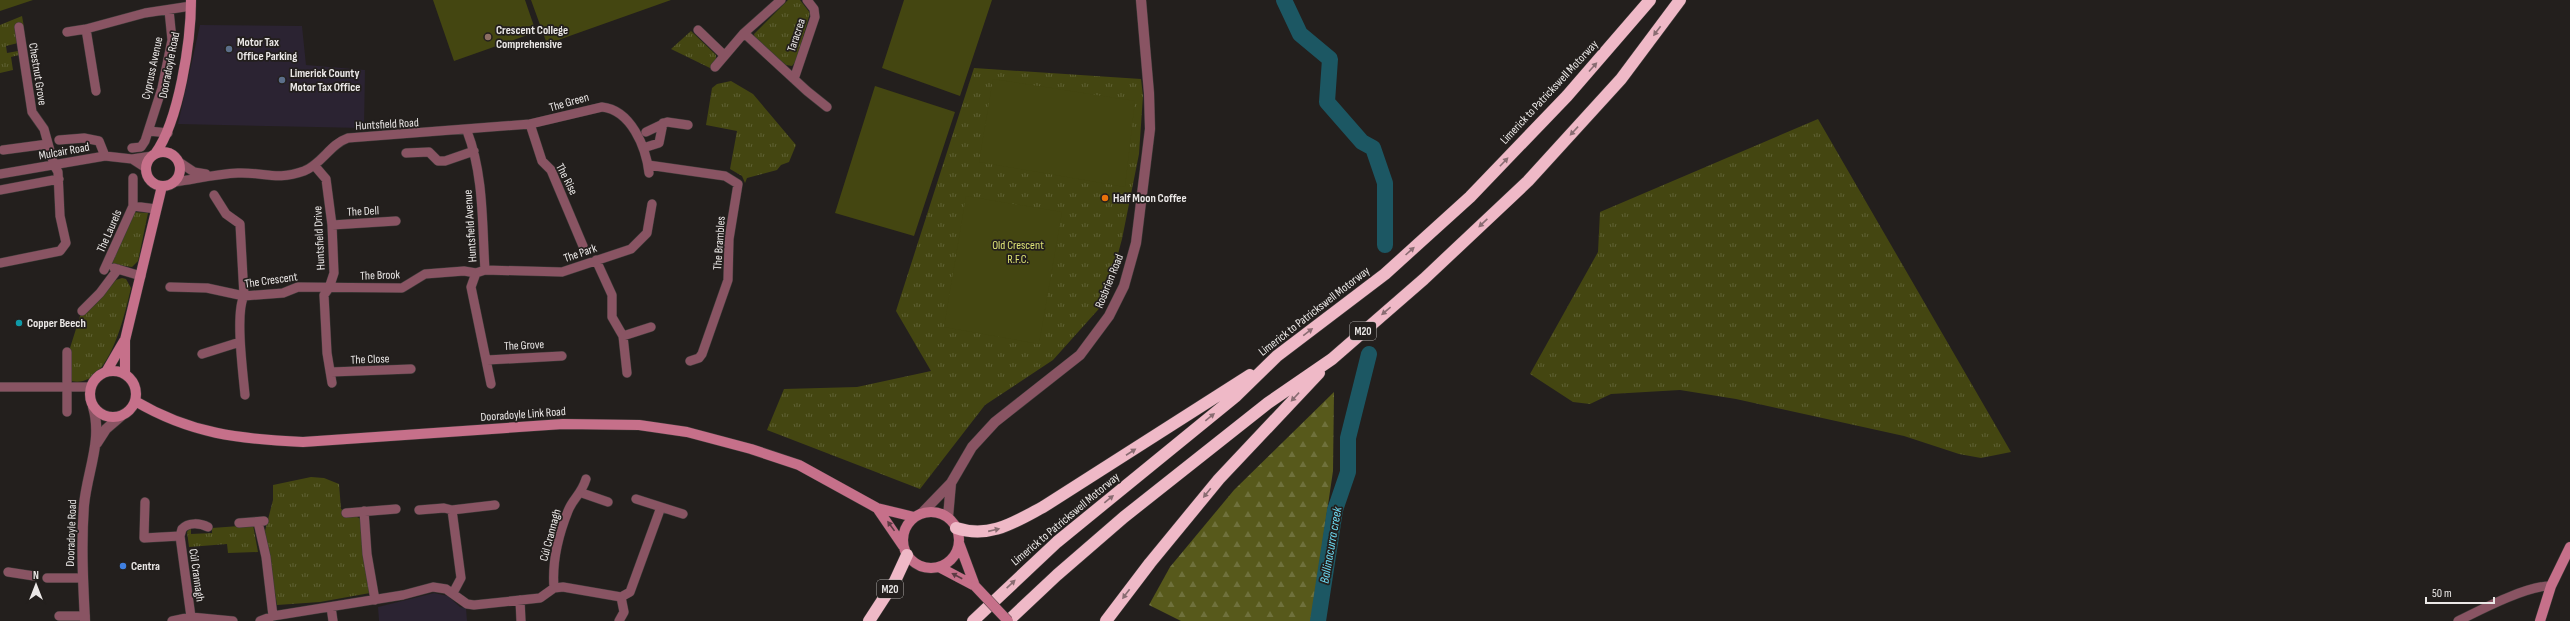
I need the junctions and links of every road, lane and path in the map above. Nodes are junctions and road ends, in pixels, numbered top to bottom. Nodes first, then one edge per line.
1 (781, 0) edge
2 (807, 0) edge
3 (1141, 0) edge
4 (1650, 0) edge
5 (1680, 0) edge
6 (191, 3) edge
7 (168, 10) junction
8 (19, 27) dead end
9 (86, 29) junction
10 (698, 30) dead end
11 (67, 32) dead end
12 (744, 33) junction
13 (724, 55) junction
14 (715, 67) dead end
15 (794, 78) junction
16 (96, 91) dead end
17 (827, 107) dead end
18 (663, 123) junction
19 (530, 124) junction
20 (688, 125) dead end
21 (149, 131) junction
22 (466, 131) junction
23 (646, 132) dead end
24 (168, 133) junction
25 (59, 140) dead end
26 (48, 144) junction
27 (132, 148) dead end
28 (642, 148) junction
29 (4, 150) dead end
30 (474, 151) junction
31 (406, 153) dead end
32 (154, 155) junction
33 (105, 156) junction
34 (132, 159) junction
35 (177, 159) junction
36 (54, 165) junction
37 (314, 165) junction
38 (146, 168) junction
39 (649, 169) joint
40 (0, 174) edge
41 (209, 174) junction
42 (133, 178) dead end
43 (59, 179) junction
44 (175, 182) junction
45 (162, 186) junction
46 (0, 190) edge
47 (214, 195) dead end
48 (652, 204) dead end
49 (133, 206) junction
50 (156, 209) junction
51 (396, 221) dead end
52 (332, 225) junction
53 (583, 246) dead end
54 (596, 260) junction
55 (0, 263) edge
56 (118, 269) junction
57 (485, 270) junction
58 (476, 273) junction
59 (141, 276) junction
60 (170, 288) dead end
61 (329, 288) junction
62 (244, 296) junction
63 (82, 311) dead end
64 (651, 327) dead end
65 (623, 336) junction
66 (125, 340) junction
67 (240, 342) junction
68 (66, 352) dead end
69 (202, 354) dead end
70 (562, 356) dead end
71 (1277, 356) junction
72 (1332, 359) junction
73 (487, 360) junction
74 (690, 361) dead end
75 (411, 369) dead end
76 (106, 372) junction
77 (331, 372) junction
78 (627, 373) dead end
79 (125, 374) junction
80 (332, 383) dead end
81 (491, 384) dead end
82 (67, 386) junction
83 (0, 387) edge
84 (90, 387) junction
85 (245, 395) dead end
86 (135, 401) junction
87 (93, 407) junction
88 (129, 411) junction
89 (67, 412) dead end
90 (158, 414) junction
91 (120, 417) junction
92 (95, 446) junction
93 (586, 479) dead end
94 (951, 483) junction
95 (582, 493) junction
96 (636, 499) dead end
97 (145, 502) dead end
98 (608, 502) dead end
99 (494, 505) dead end
100 (661, 507) junction
101 (877, 508) junction
102 (396, 509) dead end
103 (419, 510) dead end
104 (452, 510) junction
105 (364, 512) junction
106 (346, 513) dead end
107 (683, 514) dead end
108 (918, 515) junction
109 (948, 517) junction
110 (240, 523) dead end
111 (208, 527) dead end
112 (956, 528) junction
113 (180, 536) junction
114 (959, 543) junction
115 (2570, 547) edge
116 (905, 550) junction
117 (939, 566) junction
118 (8, 572) dead end
119 (34, 576) dead end
120 (47, 578) dead end
121 (83, 578) junction
122 (976, 586) junction
123 (2551, 586) junction
124 (554, 588) junction
125 (453, 593) junction
126 (621, 597) junction
127 (375, 600) junction
128 (520, 600) junction
129 (331, 607) junction
130 (59, 616) dead end
131 (273, 616) junction
132 (191, 617) junction
133 (85, 618) edge
134 (172, 621) edge
135 (233, 621) edge
136 (260, 621) edge
137 (333, 621) edge
138 (521, 621) edge
139 (619, 621) edge
140 (869, 621) edge
141 (973, 621) edge
142 (1008, 621) edge
143 (1106, 621) edge
144 (2458, 621) edge
145 (2540, 621) edge

1 - 12 street
2 - 15 street, Taracrea
3 - 94 street, Rosbrien Road
71 -> 4 highway, Limerick to Patrickswell Motorway / M20
5 -> 72 highway, M20
6 - 7 street
6 - 24 main road, Dooradoyle Road
7 - 9 street
7 - 21 street, Cypruss Avenue
8 - 26 street, Chestnut Grove
9 - 11 street
9 - 16 street
10 - 13 street
12 - 13 street
12 - 15 street, Taracrea
13 - 14 street
15 - 17 street, Taracrea
18 - 20 street
18 - 23 street
18 - 28 street
19 - 22 street, Huntsfield Road
19 - 28 street, The Green
19 - 53 street, The Rise
21 - 24 street
21 - 27 street, Cypruss Avenue
22 - 30 street, Huntsfield Avenue
22 - 37 street, Huntsfield Road
24 - 32 main road, Dooradoyle Road
24 - 35 main road, Dooradoyle Road
25 - 33 street
26 - 29 street
26 - 36 street, Chestnut Grove
28 - 39 street, The Green
30 - 31 street
30 - 57 street, Huntsfield Avenue
32 - 34 street, Mulcair Road
32 - 35 main road
32 - 38 main road
33 - 34 street, Mulcair Road
33 - 36 street, Mulcair Road
34 - 38 street, Mulcair Road
35 - 41 street, Huntsfield Road
35 - 44 main road
36 - 40 street, Mulcair Road
36 - 43 street
37 - 41 street, Huntsfield Road
37 - 52 street, Huntsfield Drive
38 - 45 main road
39 - 74 street, The Brambles
41 - 44 street, Huntsfield Road
42 - 49 street, The Laurels
43 - 46 street
43 - 55 street
44 - 45 main road
45 - 50 main road
47 - 62 street
48 - 54 street, The Park
49 - 50 street, The Laurels
49 - 56 street, The Laurels
50 - 59 main road
51 - 52 street, The Dell
52 - 61 street, Huntsfield Drive
54 - 57 street, The Park
54 - 65 street
56 - 59 street, The Laurels
56 - 63 street
57 - 58 street, Huntsfield Avenue
58 - 61 street, The Brook
58 - 73 street, Huntsfield Avenue
59 - 66 main road
60 - 62 street, The Crescent
61 - 62 street, The Crescent
61 - 77 street, Huntsfield Drive
62 - 67 street
64 - 65 street
65 - 78 street
66 - 76 main road
66 - 79 main road
67 - 69 street
67 - 85 street
68 - 82 street
70 - 73 street, The Grove
112 -> 71 highway, M20
141 -> 71 highway, Limerick to Patrickswell Motorway / M20
72 - 142 highway, M20
72 -> 143 highway, M20
73 - 81 street, Huntsfield Avenue
75 - 77 street, The Close
76 - 79 main road
76 - 84 main road
77 - 80 street, Huntsfield Drive
79 - 86 main road
82 - 83 street
82 - 84 street
82 - 89 street
84 - 87 main road
86 - 88 main road
86 - 90 main road, Dooradoyle Link Road
87 - 91 main road
87 - 92 street
88 - 90 main road, Dooradoyle Link Road
88 - 91 main road
90 - 101 main road, Dooradoyle Link Road
91 - 92 street
92 - 121 street, Dooradoyle Road
93 - 95 street, Cúl Crannagh
94 - 108 street, Rosbrien Road
94 - 109 street, Rosbrien Road
95 - 98 street
95 - 124 street, Cúl Crannagh
96 - 100 street
97 - 113 street, Cúl Crannagh
99 - 104 street
100 - 107 street
100 - 126 street
101 - 108 main road, Dooradoyle Link Road
116 -> 101 main road, Dooradoyle Link Road
102 - 105 street
103 - 104 street
104 - 125 street
105 - 106 street
105 - 127 street
108 - 109 main road
108 - 116 main road
109 - 112 main road
110 - 131 street
111 - 113 street, Cúl Crannagh
112 - 114 main road
113 - 132 street, Cúl Crannagh
114 - 117 main road
114 - 122 main road
115 - 123 main road
116 - 117 main road
116 - 140 highway, M20
122 -> 117 main road
118 - 119 street
120 - 121 street
121 - 133 street, Dooradoyle Road
122 - 142 main road, bridge
123 - 144 street
123 - 145 main road
124 - 126 street
124 - 128 street
125 - 127 street
125 - 128 street
126 - 139 street
127 - 129 street
128 - 138 street
129 - 131 street
129 - 137 street
130 - 133 street
131 - 136 street
132 - 134 street
132 - 135 street

